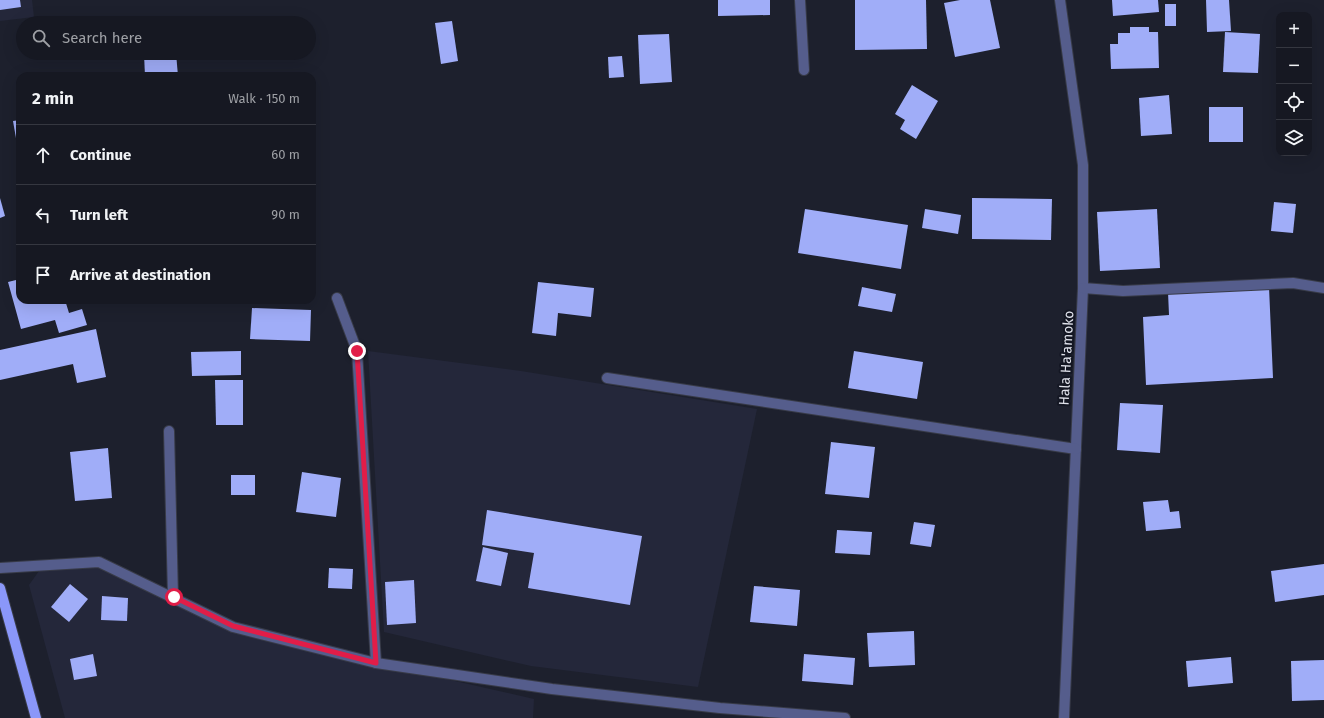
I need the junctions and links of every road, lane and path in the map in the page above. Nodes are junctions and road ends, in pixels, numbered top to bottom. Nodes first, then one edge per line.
1 (800, 0) edge
2 (1060, 0) edge
3 (804, 70) dead end
4 (1084, 288) junction
5 (1324, 288) edge
6 (336, 298) dead end
7 (607, 378) dead end
8 (169, 431) dead end
9 (1076, 449) junction
10 (0, 568) edge
11 (0, 588) edge
12 (174, 597) junction
13 (376, 663) junction
14 (719, 713) edge
15 (36, 718) edge
16 (843, 718) edge
17 (1064, 718) edge

1 - 3 street
2 - 4 street, Hala Ha'amoko
4 - 5 street
4 - 9 street, Hala Ha'amoko
6 - 13 street
7 - 9 street
8 - 12 street
9 - 17 street, Hala Ha'amoko
10 - 12 street
11 - 15 main road
12 - 13 street
13 - 14 street
14 - 16 street

